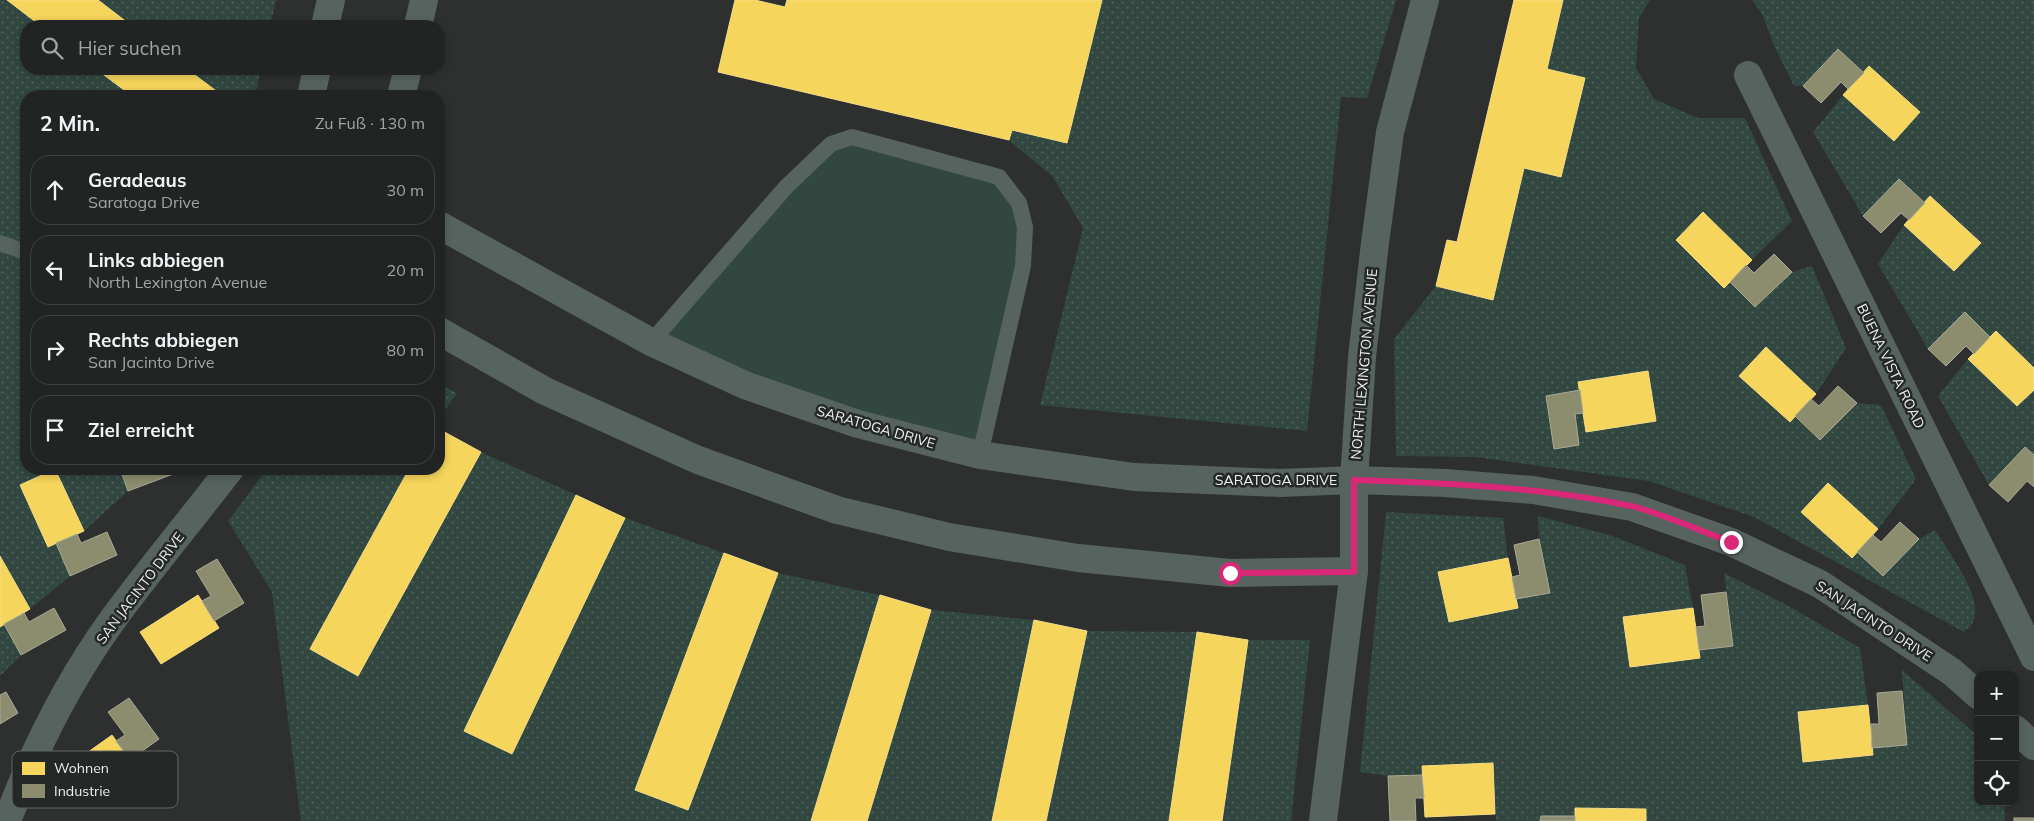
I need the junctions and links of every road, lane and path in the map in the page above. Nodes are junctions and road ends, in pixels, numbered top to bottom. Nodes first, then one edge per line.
1 (331, 0) edge
2 (424, 0) edge
3 (1425, 0) edge
4 (326, 20) edge
5 (419, 20) edge
6 (316, 75) edge
7 (406, 75) edge
8 (1748, 75) dead end
9 (312, 90) edge
10 (403, 90) edge
11 (445, 228) edge
12 (0, 243) edge
13 (20, 250) edge
14 (445, 334) edge
15 (651, 342) junction
16 (980, 455) junction
17 (225, 475) edge
18 (1354, 480) junction
19 (1354, 572) junction
20 (2034, 657) edge
21 (1974, 691) edge
22 (2019, 733) edge
23 (2034, 746) edge
24 (37, 751) edge
25 (12, 808) edge
26 (7, 821) edge
27 (1324, 821) edge

1 - 4 street
2 - 5 street
3 - 18 street, NORTH LEXINGTON AVENUE
6 - 9 street
7 - 10 street
8 - 20 street, BUENA VISTA ROAD
11 - 15 street, SARATOGA DRIVE
12 - 13 lane
14 - 19 street
15 - 16 street, SARATOGA DRIVE
15 - 16 lane
16 - 18 street, SARATOGA DRIVE
17 - 24 street, SAN JACINTO DRIVE
18 - 19 street, NORTH LEXINGTON AVENUE
18 - 21 street, SAN JACINTO DRIVE
19 - 27 street, NORTH LEXINGTON AVENUE
22 - 23 street
25 - 26 street, SAN JACINTO DRIVE

